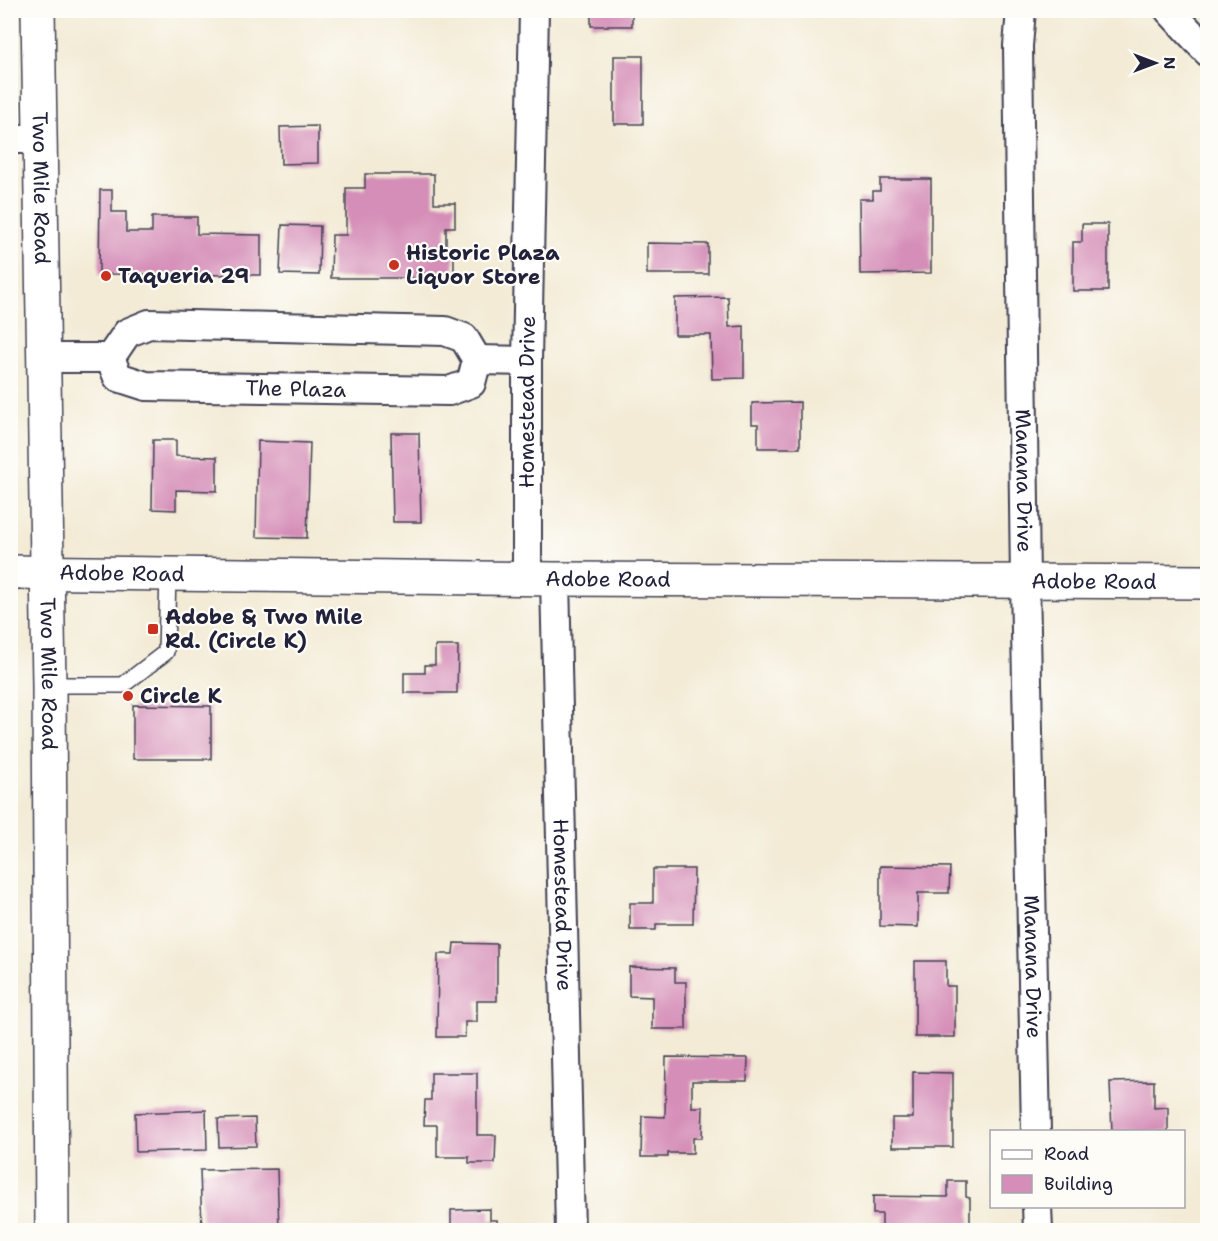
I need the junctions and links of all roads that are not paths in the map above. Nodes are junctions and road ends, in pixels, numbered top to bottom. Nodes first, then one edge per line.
1 (38, 10) edge
2 (534, 10) edge
3 (1021, 10) edge
4 (1169, 10) edge
5 (1208, 52) edge
6 (26, 139) edge
7 (45, 358) junction
8 (110, 358) junction
9 (477, 360) junction
10 (527, 361) junction
11 (10, 572) edge
12 (46, 572) junction
13 (168, 574) junction
14 (541, 579) junction
15 (1025, 581) junction
16 (1208, 582) edge
17 (49, 686) junction
18 (1036, 1130) edge
19 (1037, 1208) edge
20 (52, 1230) edge
21 (570, 1230) edge
22 (1038, 1230) edge

1 - 6 main road, Two Mile Road
2 - 10 street, Homestead Drive
3 - 15 street, Manana Drive
4 - 5 street
6 - 7 main road, Two Mile Road
7 - 8 street
7 - 12 main road, Two Mile Road
8 - 9 street
8 - 9 street, The Plaza
9 - 10 street
10 - 14 street, Homestead Drive
11 - 12 main road, Adobe Road
12 - 13 main road, Adobe Road
12 - 17 main road, Two Mile Road
13 - 14 main road, Adobe Road
13 - 17 lane
14 - 15 main road, Adobe Road
14 - 21 street, Homestead Drive
15 - 16 main road, Adobe Road
15 - 18 street, Manana Drive
17 - 20 main road, Two Mile Road
19 - 22 street

